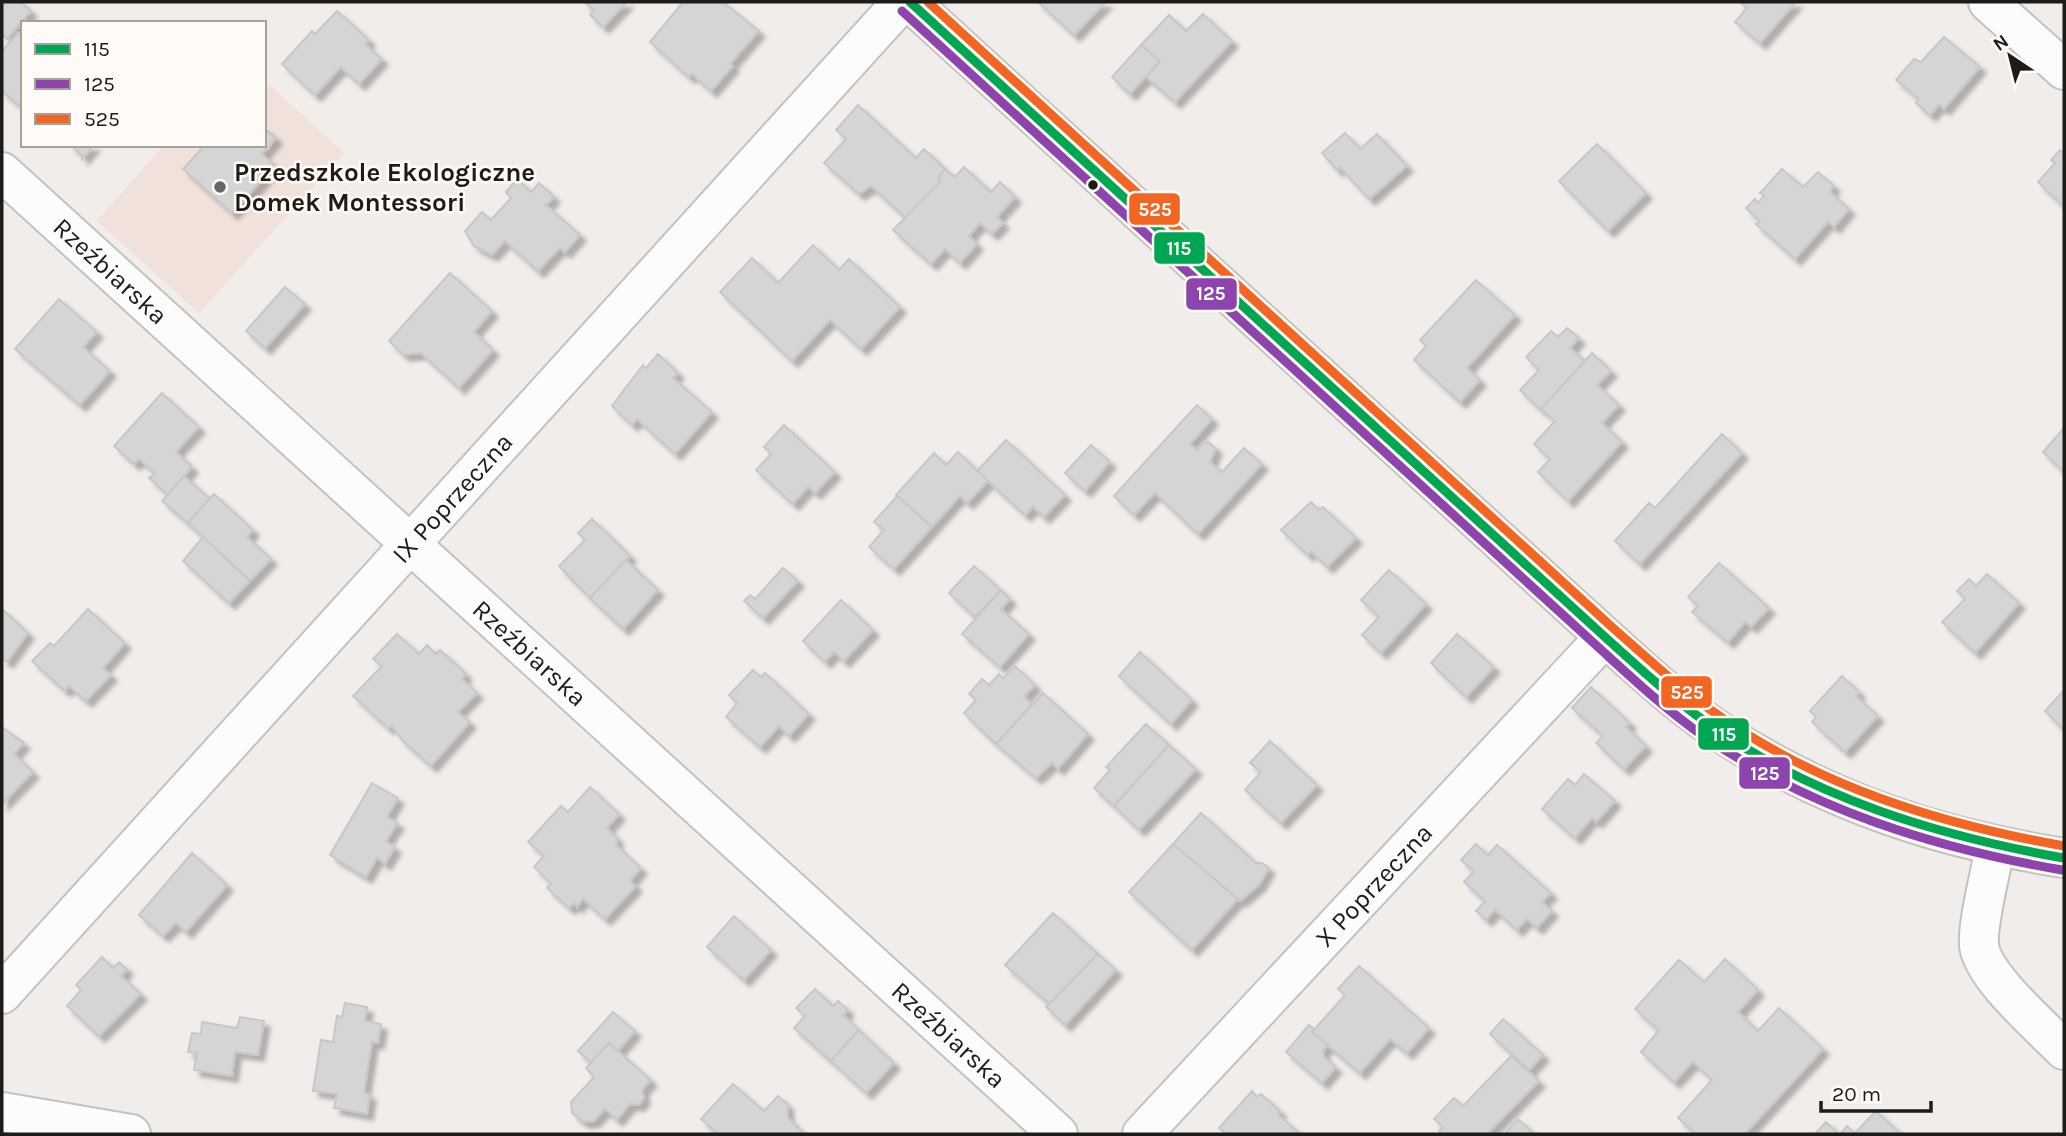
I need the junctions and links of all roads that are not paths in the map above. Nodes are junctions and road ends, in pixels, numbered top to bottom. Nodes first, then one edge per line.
1 (902, 2) edge
2 (910, 2) edge
3 (1988, 2) edge
4 (2064, 70) edge
5 (2, 172) edge
6 (410, 543) junction
7 (1605, 637) junction
8 (1995, 848) junction
9 (2064, 858) edge
10 (2, 994) edge
11 (2051, 1026) edge
12 (2064, 1050) edge
13 (2, 1112) edge
14 (131, 1134) edge
15 (1058, 1134) edge
16 (1142, 1134) edge

1 - 6 street, IX Poprzeczna
2 - 7 street
3 - 4 street
5 - 6 street, Rzeźbiarska
6 - 10 street, IX Poprzeczna
6 - 15 street, Rzeźbiarska
7 - 8 street
7 - 16 street, X Poprzeczna
8 - 9 street
8 - 11 street
11 - 12 street
13 - 14 street

